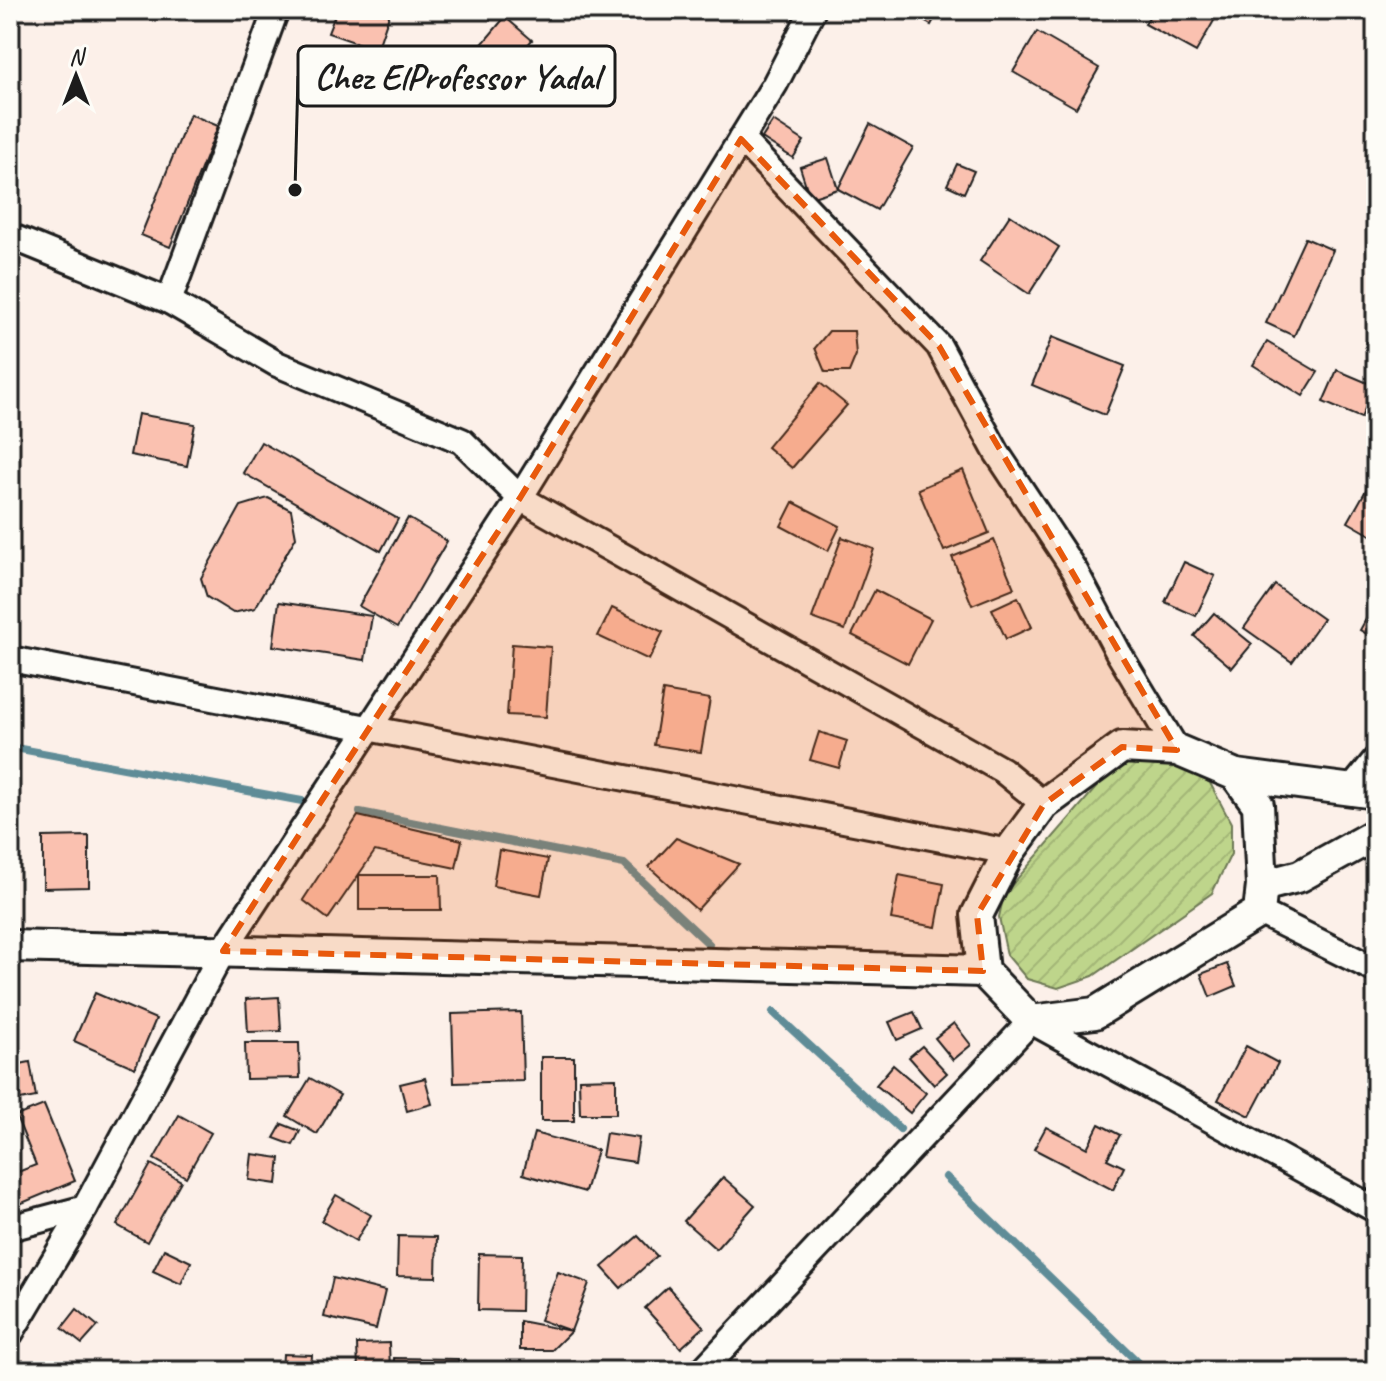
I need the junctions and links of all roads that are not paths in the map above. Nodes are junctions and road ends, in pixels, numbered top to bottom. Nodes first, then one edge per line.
1 (276, 10) edge
2 (813, 10) edge
3 (741, 139) junction
4 (10, 236) edge
5 (169, 301) junction
6 (520, 498) junction
7 (10, 659) edge
8 (368, 728) junction
9 (1177, 750) junction
10 (1376, 759) edge
11 (1236, 775) junction
12 (1363, 792) edge
13 (1044, 804) junction
14 (1376, 834) edge
15 (1009, 852) junction
16 (1260, 899) junction
17 (10, 946) edge
18 (223, 951) junction
19 (1376, 970) edge
20 (983, 971) junction
21 (1031, 1021) junction
22 (85, 1208) junction
23 (1376, 1210) edge
24 (10, 1228) edge
25 (10, 1334) edge
26 (702, 1371) edge

1 - 5 street
2 - 3 street
3 - 6 street
3 - 9 street
4 - 5 street
5 - 6 street
6 - 8 street
6 - 13 street
7 - 8 street
8 - 15 street
8 - 18 street
9 - 11 street
9 - 13 street
10 - 12 street
11 - 12 street
11 - 16 street
13 - 15 street
14 - 16 street
15 - 20 street
16 - 19 street
16 - 21 street
17 - 18 street
18 - 20 street
18 - 22 street
20 - 21 street
21 - 23 street
21 - 26 street
22 - 24 street
22 - 25 street

